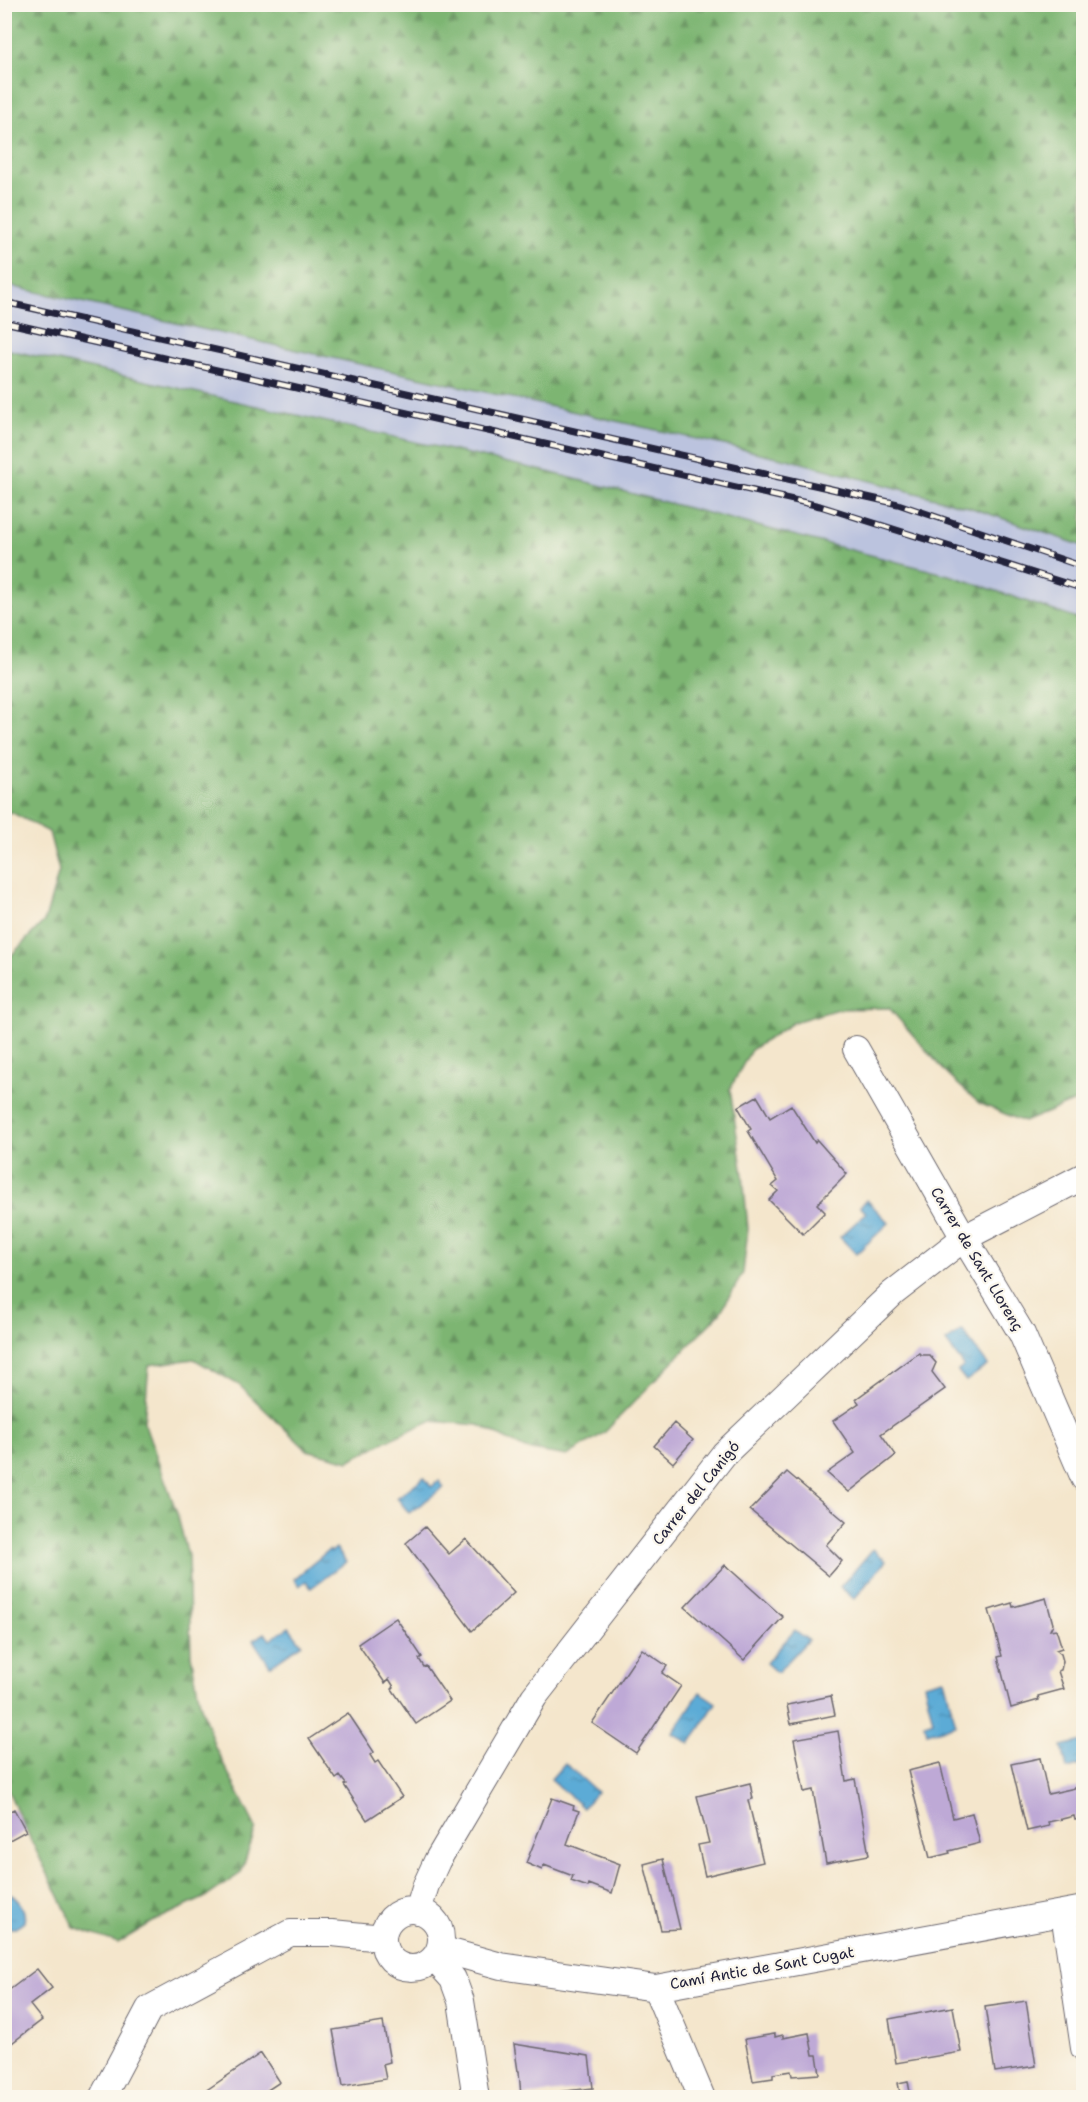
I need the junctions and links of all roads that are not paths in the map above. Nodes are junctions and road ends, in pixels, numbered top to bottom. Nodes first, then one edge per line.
1 (856, 1048) dead end
2 (1083, 1176) edge
3 (964, 1239) junction
4 (1083, 1478) edge
5 (418, 1911) junction
6 (1074, 1911) edge
7 (383, 1938) junction
8 (437, 1954) junction
9 (656, 1988) junction
10 (1083, 2048) edge
11 (102, 2097) edge
12 (476, 2097) edge
13 (702, 2097) edge

1 - 3 street, Carrer de Sant Llorenç
2 - 3 street, Carrer del Canigó
3 - 4 street, Carrer de Sant Llorenç
3 - 5 street, Carrer del Canigó
5 - 7 street
5 - 8 street
6 - 9 street, Camí Antic de Sant Cugat
6 - 10 street
7 - 8 street
7 - 11 street
8 - 9 street, Camí Antic de Sant Cugat
8 - 12 street
9 - 13 street

